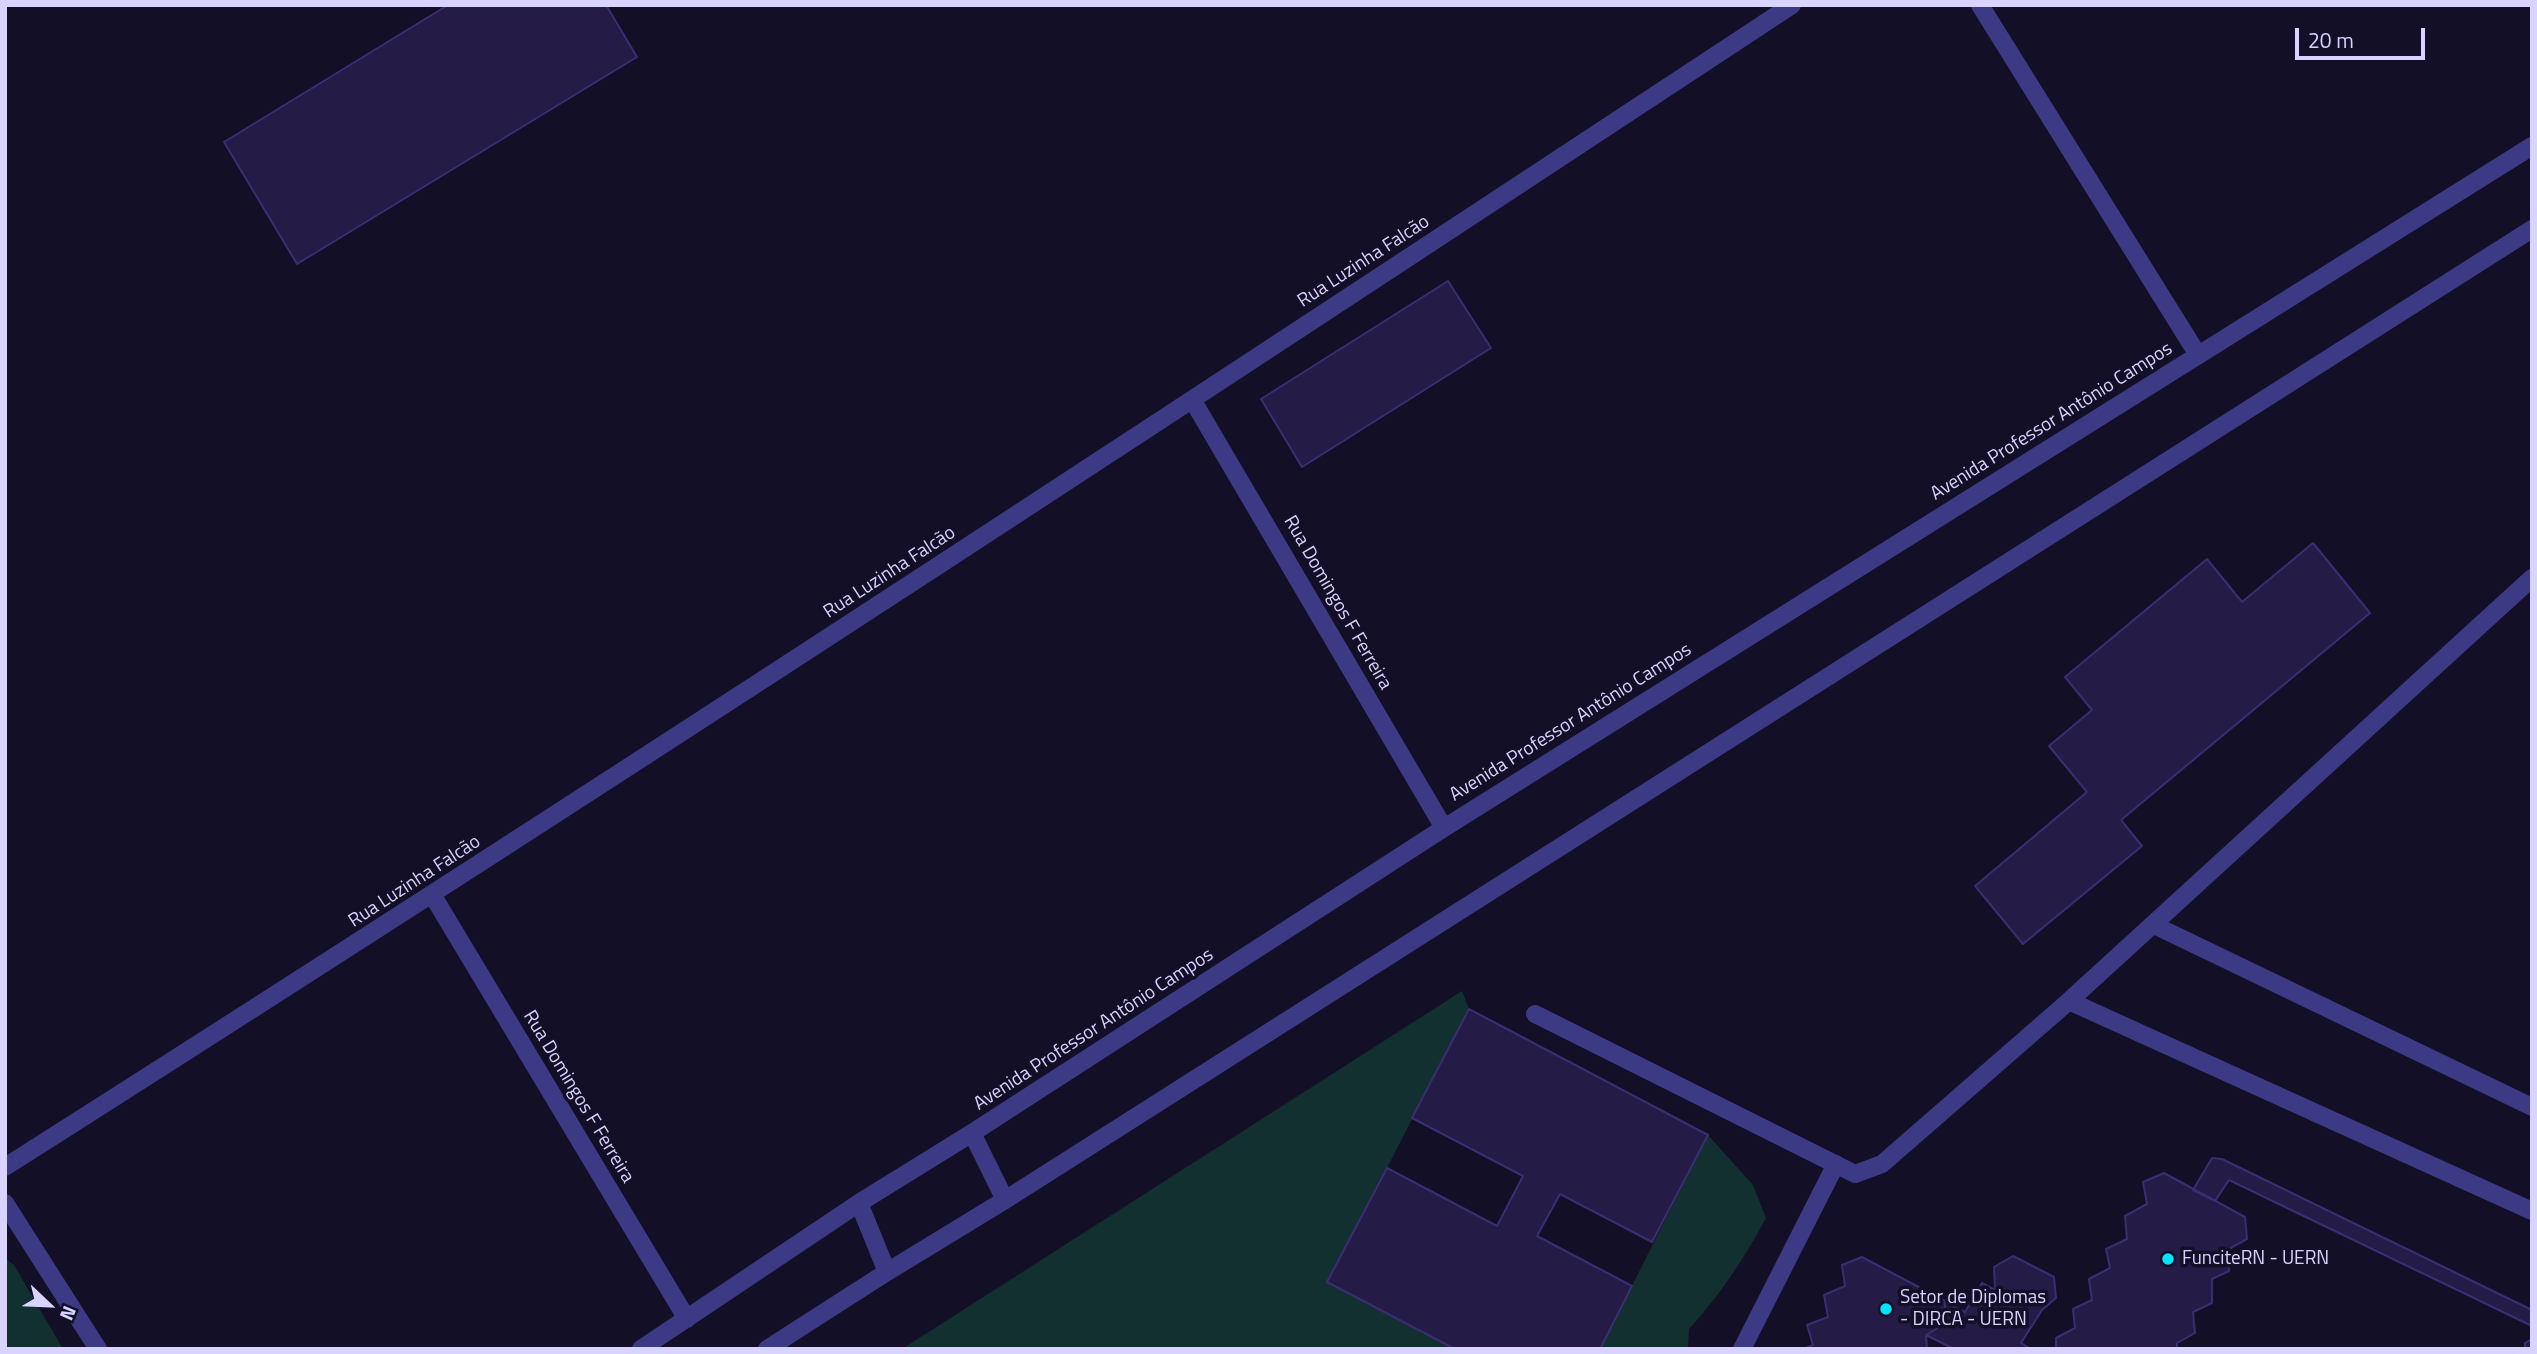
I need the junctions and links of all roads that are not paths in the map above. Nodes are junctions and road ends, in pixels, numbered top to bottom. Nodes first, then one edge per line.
1 (1792, 5) edge
2 (1980, 5) edge
3 (2532, 146) edge
4 (2532, 229) edge
5 (2198, 355) junction
6 (1193, 401) junction
7 (2532, 578) edge
8 (1444, 828) junction
9 (433, 896) junction
10 (2154, 925) junction
11 (2069, 1001) junction
12 (1535, 1014) dead end
13 (2532, 1107) edge
14 (972, 1133) junction
15 (1836, 1164) junction
16 (5, 1167) edge
17 (1005, 1200) junction
18 (5, 1203) edge
19 (859, 1203) junction
20 (2532, 1211) edge
21 (887, 1272) junction
22 (687, 1320) junction
23 (99, 1349) edge
24 (641, 1349) edge
25 (767, 1349) edge
26 (1742, 1349) edge

1 - 6 street, Rua Luzinha Falcão
2 - 5 street
3 - 5 street, Avenida Professor Antônio Campos
4 - 17 street
5 - 8 street, Avenida Professor Antônio Campos
6 - 8 street, Rua Domingos F Ferreira
6 - 9 street, Rua Luzinha Falcão
7 - 10 street
8 - 14 street, Avenida Professor Antônio Campos
9 - 16 street, Rua Luzinha Falcão
9 - 22 street, Rua Domingos F Ferreira
10 - 11 street
10 - 13 street
11 - 15 street
11 - 20 street
12 - 15 street
14 - 17 street
14 - 19 street, Avenida Professor Antônio Campos
15 - 26 street
17 - 21 street
18 - 23 street
19 - 21 street
19 - 22 street, Avenida Professor Antônio Campos
21 - 25 street
22 - 24 street, Avenida Professor Antônio Campos

